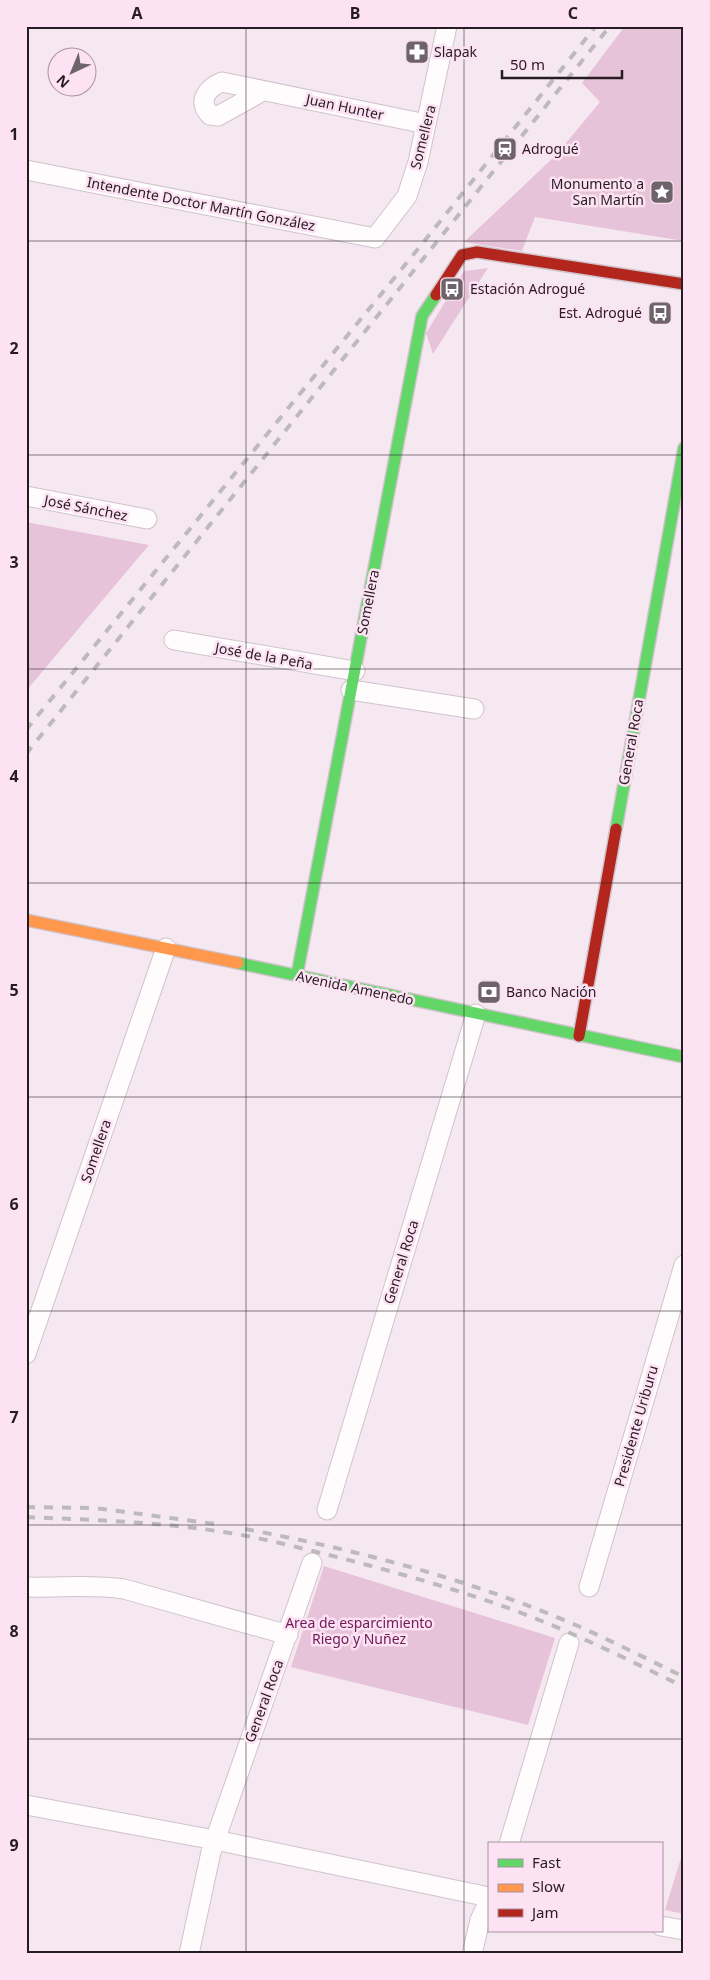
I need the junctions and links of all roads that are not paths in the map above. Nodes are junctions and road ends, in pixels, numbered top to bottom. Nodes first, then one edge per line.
1 (448, 26) edge
2 (263, 91) dead end
3 (426, 124) junction
4 (26, 170) edge
5 (375, 238) joint
6 (684, 284) edge
7 (684, 448) edge
8 (26, 496) edge
9 (147, 519) dead end
10 (174, 640) dead end
11 (355, 671) junction
12 (351, 690) junction
13 (474, 709) dead end
14 (26, 920) edge
15 (166, 948) junction
16 (297, 975) junction
17 (476, 1014) junction
18 (579, 1036) junction
19 (684, 1057) edge
20 (684, 1265) edge
21 (26, 1354) edge
22 (327, 1510) dead end
23 (312, 1562) dead end
24 (26, 1587) edge
25 (589, 1587) dead end
26 (288, 1634) junction
27 (569, 1643) dead end
28 (26, 1805) edge
29 (215, 1840) junction
30 (510, 1842) edge
31 (488, 1897) edge
32 (488, 1904) edge
33 (662, 1926) edge
34 (684, 1930) edge
35 (189, 1954) edge
36 (472, 1954) edge

1 - 3 street, Somellera
2 - 3 street, Juan Hunter
3 - 5 street, Somellera
4 - 5 street, Intendente Doctor Martín González
6 - 11 street, Somellera
7 - 18 street, General Roca
8 - 9 street, José Sánchez
10 - 11 street, José de la Peña
11 - 12 street, Somellera
12 - 13 street
12 - 16 street, Somellera
14 - 15 street, Avenida Amenedo
15 - 16 street, Avenida Amenedo
15 - 21 street, Somellera
16 - 17 street, Avenida Amenedo
17 - 18 street, Avenida Amenedo
17 - 22 street, General Roca
18 - 19 street, Avenida Amenedo
20 - 25 street, Presidente Uriburu
23 - 26 street, General Roca
24 - 26 street
26 - 29 street, General Roca
27 - 30 street
28 - 29 street
29 - 31 street
29 - 35 street, General Roca
32 - 36 street
33 - 34 street

